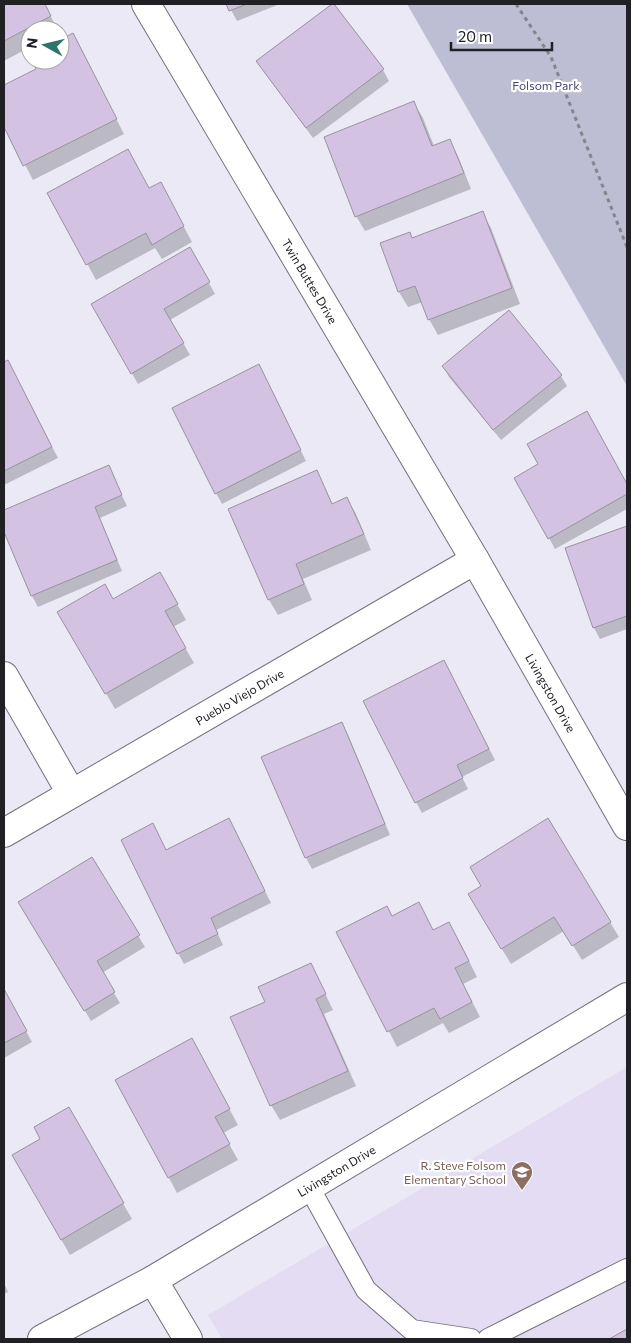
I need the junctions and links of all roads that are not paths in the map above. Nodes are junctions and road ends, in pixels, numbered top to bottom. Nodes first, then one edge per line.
1 (146, 4) edge
2 (475, 560) junction
3 (4, 676) edge
4 (72, 793) junction
5 (627, 826) edge
6 (4, 833) edge
7 (627, 997) edge
8 (309, 1187) junction
9 (627, 1269) edge
10 (153, 1280) junction
11 (42, 1339) edge
12 (188, 1339) edge
13 (471, 1339) edge
14 (488, 1339) edge

1 - 2 street, Twin Buttes Drive
2 - 4 street, Pueblo Viejo Drive
2 - 5 street, Livingston Drive
3 - 4 street
4 - 6 street, Pueblo Viejo Drive
7 - 8 street, Livingston Drive
8 - 10 street, Livingston Drive
8 - 13 lane
9 - 14 lane
10 - 11 street, Livingston Drive
10 - 12 street

